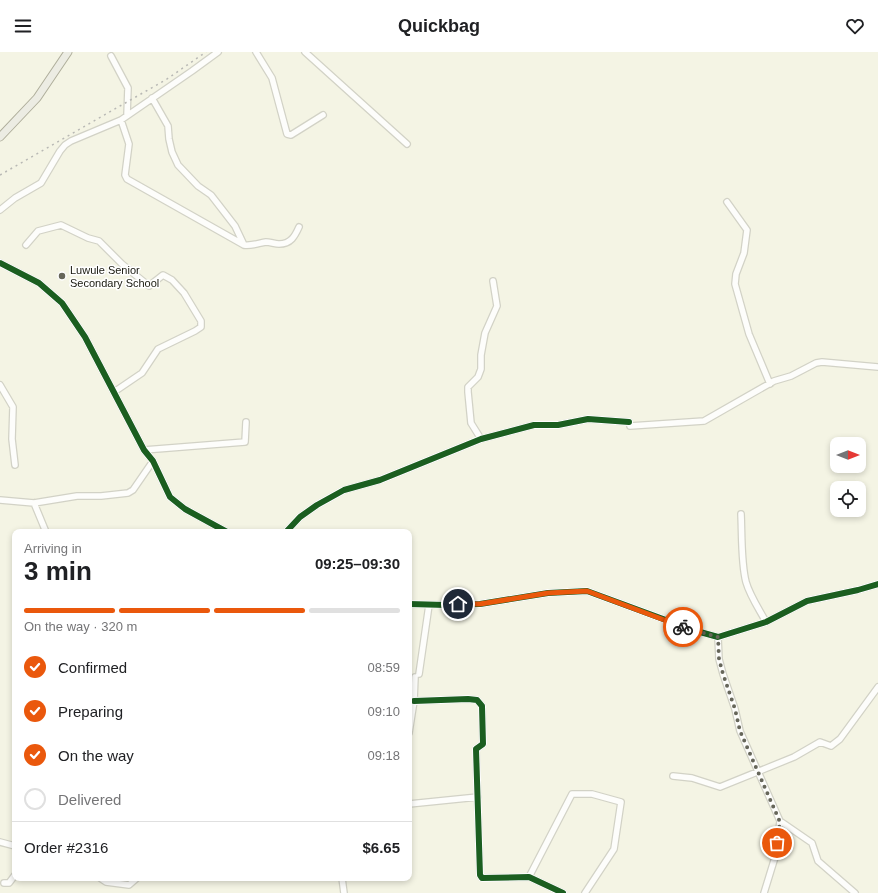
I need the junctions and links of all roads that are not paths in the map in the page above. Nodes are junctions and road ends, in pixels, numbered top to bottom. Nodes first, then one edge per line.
1 (68, 52) edge
2 (218, 52) edge
3 (256, 52) edge
4 (305, 52) edge
5 (111, 56) dead end
6 (152, 98) junction
7 (127, 115) junction
8 (323, 115) dead end
9 (121, 120) junction
10 (0, 137) edge
11 (407, 144) dead end
12 (727, 202) dead end
13 (0, 210) edge
14 (299, 227) dead end
15 (26, 245) dead end
16 (244, 245) junction
17 (0, 263) edge
18 (493, 281) dead end
19 (878, 367) edge
20 (770, 384) junction
21 (0, 385) edge
22 (114, 392) junction
23 (246, 422) dead end
24 (481, 439) junction
25 (144, 450) junction
26 (153, 461) junction
27 (15, 465) dead end
28 (0, 500) edge
29 (34, 503) junction
30 (741, 514) dead end
31 (45, 529) edge
32 (222, 529) edge
33 (289, 529) edge
34 (878, 584) edge
35 (412, 604) edge
36 (430, 605) junction
37 (766, 622) junction
38 (718, 637) junction
39 (878, 687) edge
40 (414, 701) junction
41 (412, 714) edge
42 (758, 772) junction
43 (673, 776) dead end
44 (478, 797) junction
45 (412, 804) edge
46 (780, 822) junction
47 (0, 842) edge
48 (12, 845) edge
49 (529, 877) junction
50 (12, 879) edge
51 (111, 881) edge
52 (134, 881) edge
53 (342, 881) edge
54 (4, 883) dead end
55 (344, 893) edge
56 (563, 893) edge
57 (584, 893) edge
58 (764, 893) edge
59 (855, 893) edge

1 - 10 main road
2 - 6 street
3 - 8 street
4 - 11 street
5 - 7 street
6 - 7 street
6 - 16 street
7 - 9 street
9 - 13 street
9 - 16 street
12 - 20 street
14 - 16 street
15 - 22 street
17 - 22 street
18 - 24 street
19 - 20 street
20 - 24 street
21 - 27 street
22 - 25 street
23 - 25 street
24 - 33 street
25 - 26 street
26 - 29 street
26 - 32 street
28 - 29 street
29 - 31 street
30 - 37 street
34 - 37 street
35 - 36 street
36 - 38 street
36 - 40 street
37 - 38 street
38 - 42 street
39 - 42 street
40 - 41 street
40 - 44 street
42 - 43 street
42 - 46 street
44 - 45 street
44 - 49 street
46 - 58 street
46 - 59 street
47 - 48 street
49 - 56 street
49 - 57 street
50 - 54 street
51 - 52 street
53 - 55 street

